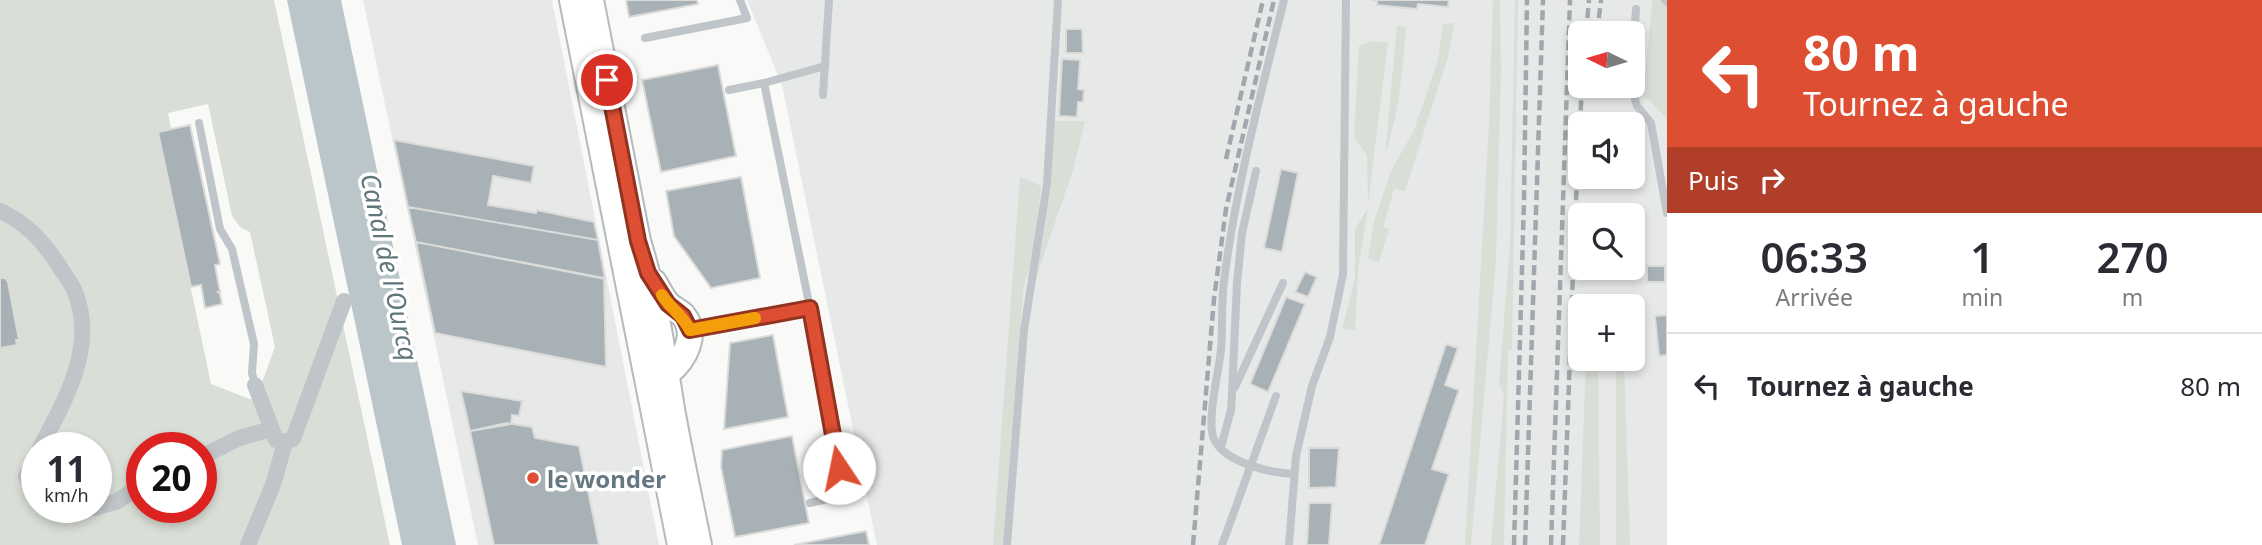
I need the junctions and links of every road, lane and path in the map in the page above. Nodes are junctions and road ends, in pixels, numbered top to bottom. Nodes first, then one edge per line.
1 (572, 0) edge
2 (591, 0) edge
3 (740, 0) edge
4 (829, 0) edge
5 (1058, 0) edge
6 (1284, 0) edge
7 (1346, 0) edge
8 (1636, 9) dead end
9 (645, 38) dead end
10 (825, 66) junction
11 (764, 83) junction
12 (729, 90) dead end
13 (823, 95) dead end
14 (199, 123) dead end
15 (1256, 171) dead end
16 (0, 211) edge
17 (1667, 213) edge
18 (624, 258) junction
19 (648, 273) junction
20 (1283, 283) dead end
21 (344, 301) dead end
22 (810, 308) junction
23 (690, 330) junction
24 (668, 373) junction
25 (260, 393) joint
26 (1233, 393) junction
27 (1276, 396) dead end
28 (272, 429) junction
29 (48, 432) edge
30 (285, 442) junction
31 (1221, 447) junction
32 (217, 449) edge
33 (1251, 466) junction
34 (1294, 474) junction
35 (810, 503) dead end
36 (248, 545) edge
37 (680, 545) edge
38 (699, 545) edge
39 (1007, 545) edge
40 (1222, 545) edge
41 (1289, 545) edge

1 - 18 main road
2 - 19 main road
3 - 9 lane
4 - 10 lane
5 - 39 lane
6 - 31 lane
7 - 34 lane
8 - 17 lane
10 - 11 lane
10 - 13 lane
11 - 12 lane
11 - 22 lane
14 - 25 lane
15 - 26 lane
16 - 29 street
18 - 24 main road
18 - 37 main road
19 - 23 main road
19 - 24 main road
20 - 26 lane
21 - 30 street
22 - 23 lane
22 - 35 lane
23 - 24 main road
24 - 38 main road
25 - 28 street
26 - 31 lane
27 - 33 lane
28 - 30 street
28 - 32 street
30 - 36 street
31 - 33 lane
33 - 34 lane
33 - 40 lane
34 - 41 lane

